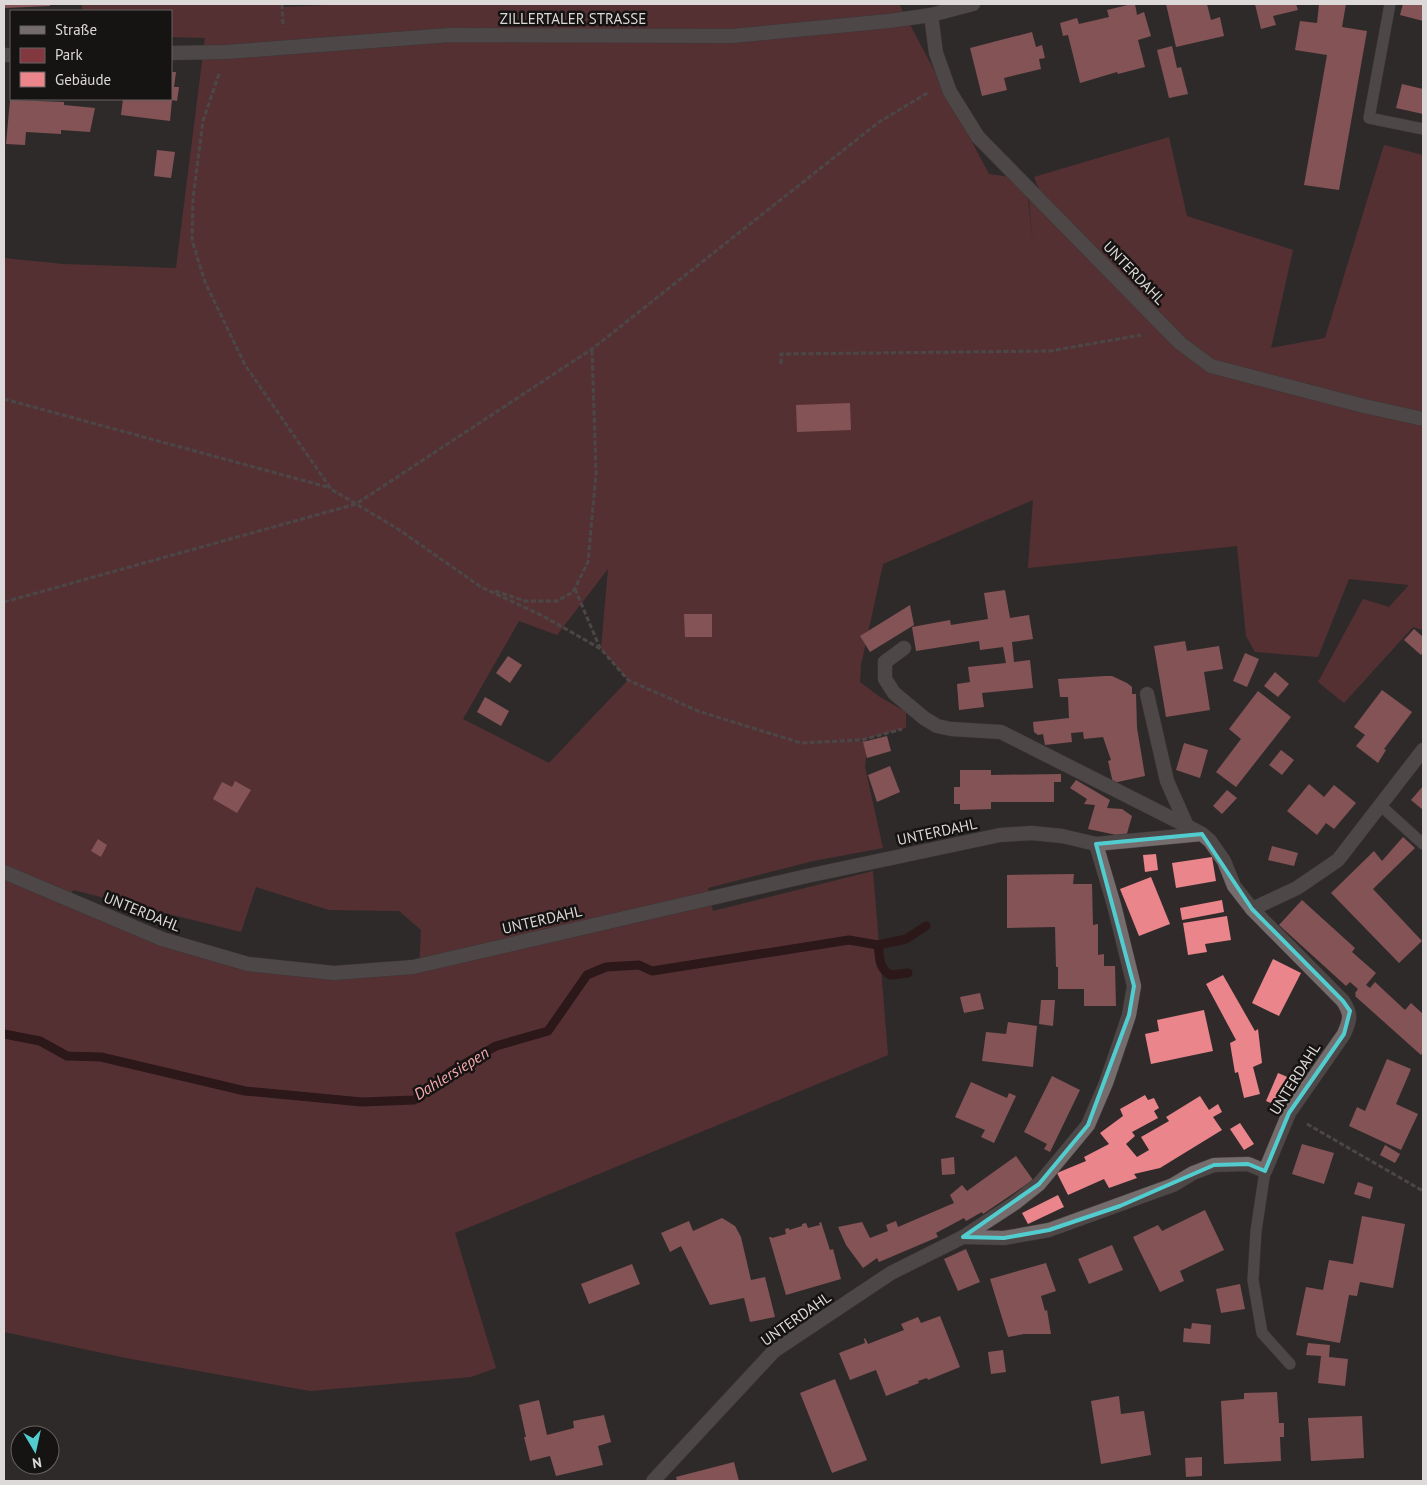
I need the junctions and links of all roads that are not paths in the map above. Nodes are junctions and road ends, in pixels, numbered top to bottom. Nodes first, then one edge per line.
1 (974, 4) edge
2 (1390, 4) edge
3 (931, 15) junction
4 (172, 53) edge
5 (1423, 129) edge
6 (1423, 419) edge
7 (904, 648) dead end
8 (1147, 694) dead end
9 (1423, 750) edge
10 (1380, 805) junction
11 (1187, 826) junction
12 (1202, 834) junction
13 (1096, 844) junction
14 (1423, 844) edge
15 (4, 872) edge
16 (1252, 909) junction
17 (1264, 1171) junction
18 (963, 1237) junction
19 (1290, 1364) dead end
20 (653, 1481) edge

1 - 3 street, ZILLERTALER STRASSE
2 - 5 lane
3 - 4 street, ZILLERTALER STRASSE
3 - 6 street, UNTERDAHL
7 - 11 street, UNTERDAHL
8 - 11 street
9 - 10 street
10 - 14 lane
10 - 16 street
11 - 12 street, UNTERDAHL
12 - 13 street, UNTERDAHL
12 - 16 street, UNTERDAHL
13 - 15 street, UNTERDAHL
13 - 18 street, UNTERDAHL
16 - 17 street, UNTERDAHL
17 - 18 street, UNTERDAHL
17 - 19 lane
18 - 20 street, UNTERDAHL

